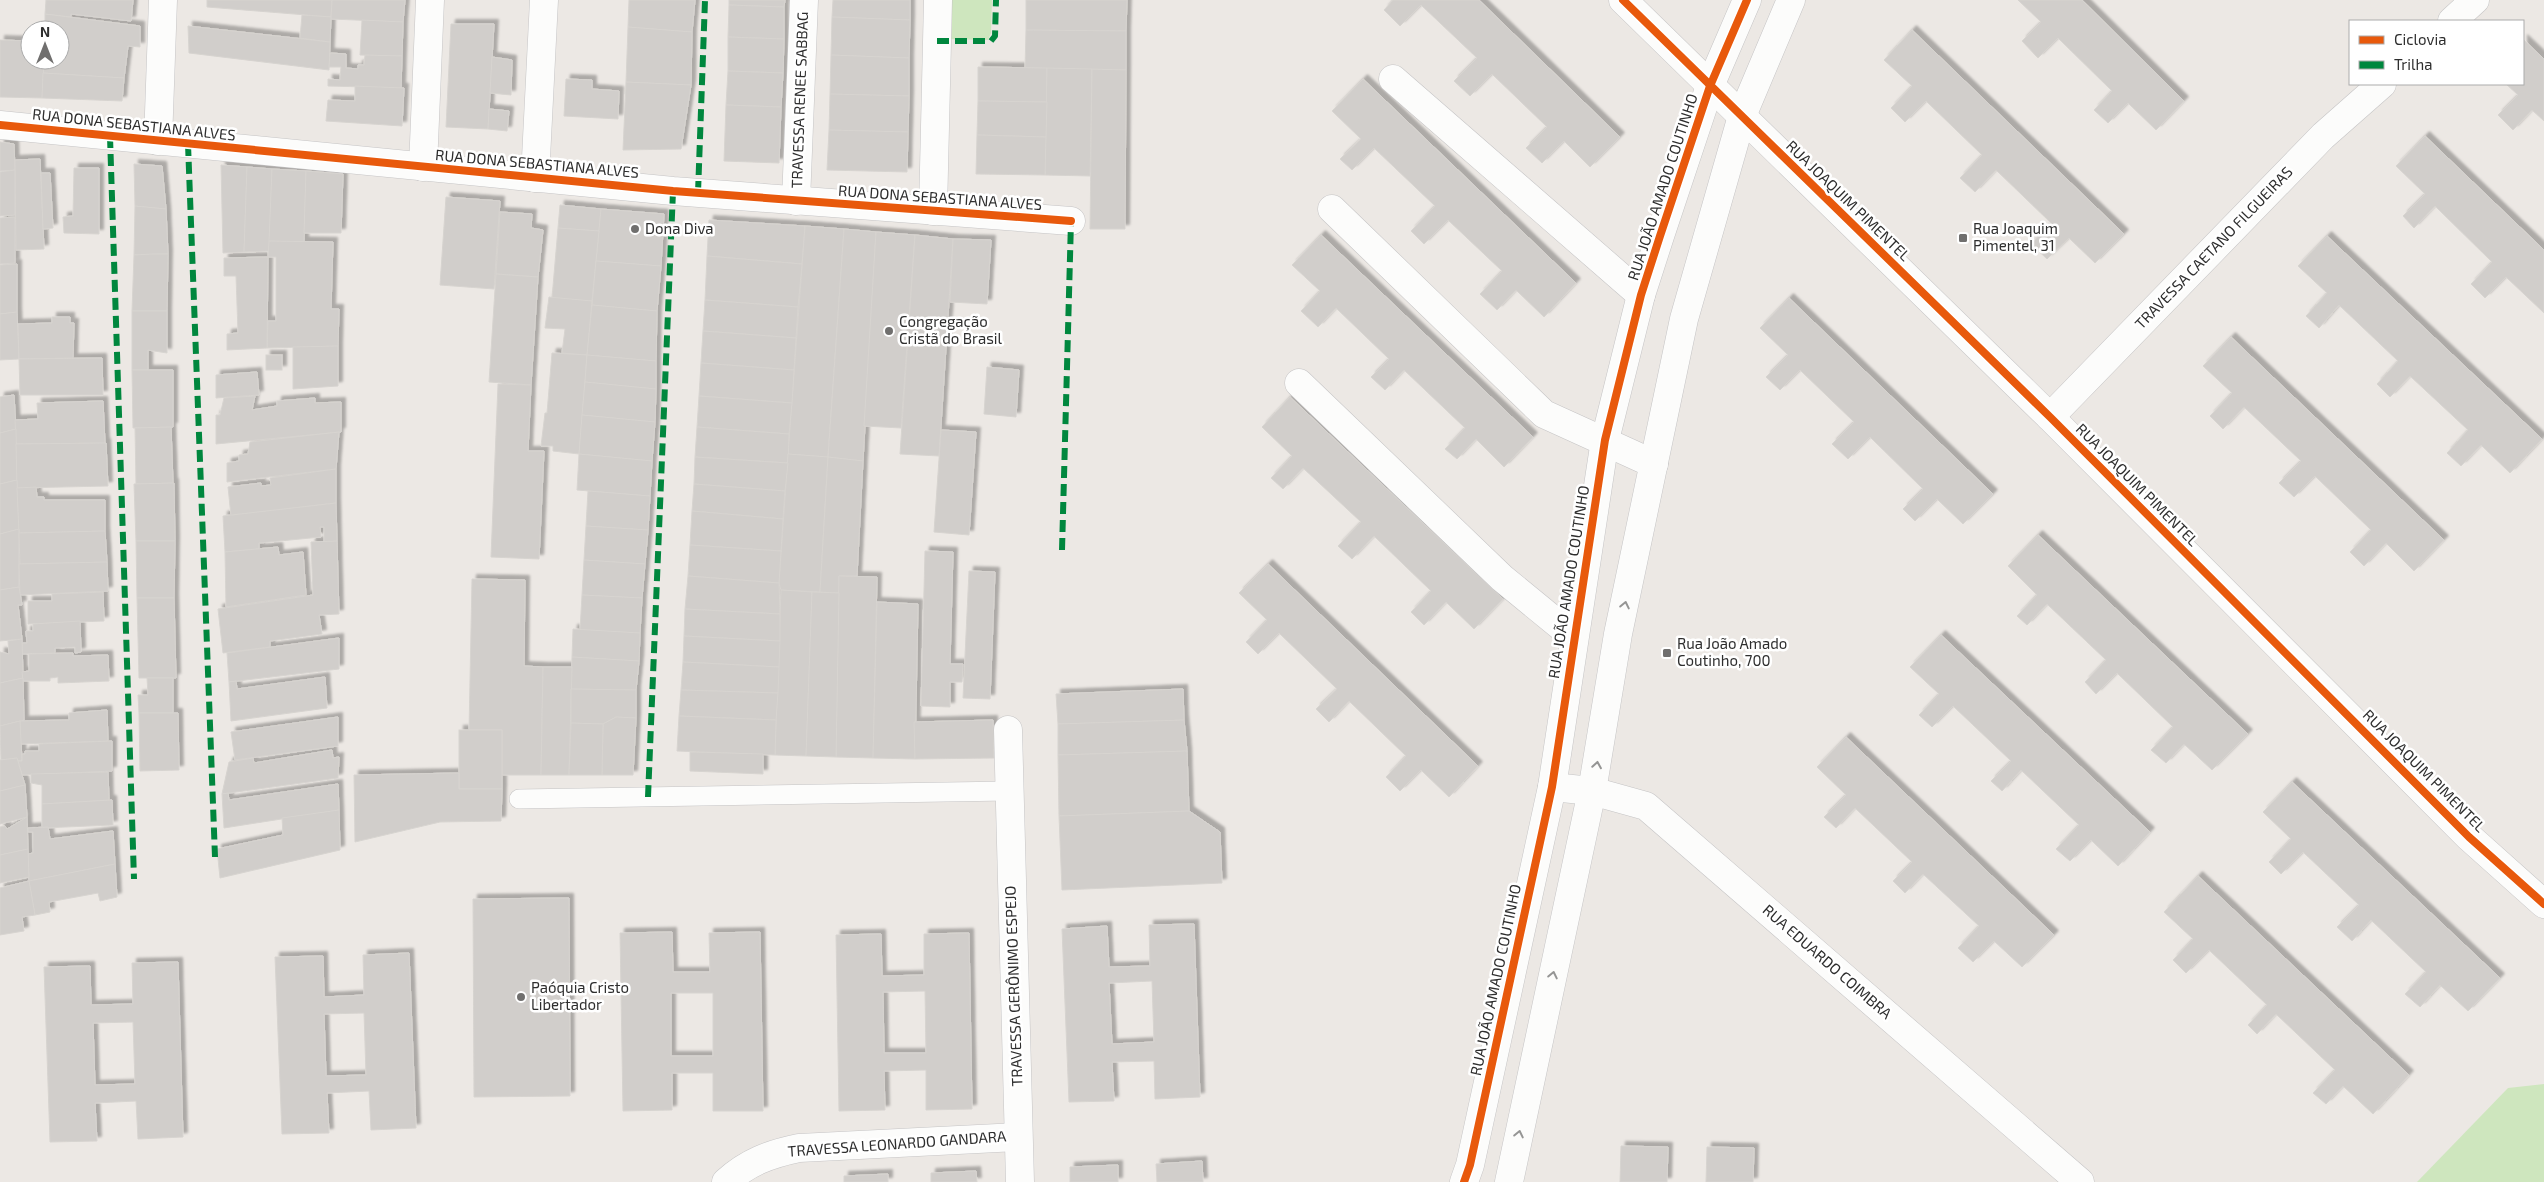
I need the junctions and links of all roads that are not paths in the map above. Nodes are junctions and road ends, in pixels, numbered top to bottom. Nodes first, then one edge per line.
1 (163, 0) edge
2 (430, 0) edge
3 (544, 0) edge
4 (804, 0) edge
5 (938, 0) edge
6 (1623, 0) edge
7 (1747, 0) edge
8 (1791, 0) edge
9 (2476, 0) edge
10 (2453, 20) edge
11 (1393, 79) dead end
12 (2381, 85) edge
13 (1710, 86) junction
14 (1742, 116) junction
15 (0, 125) edge
16 (158, 141) junction
17 (423, 167) junction
18 (535, 178) junction
19 (796, 201) junction
20 (1332, 209) dead end
21 (933, 211) junction
22 (1072, 221) dead end
23 (1641, 295) junction
24 (1299, 383) dead end
25 (2050, 417) junction
26 (1605, 440) junction
27 (1654, 464) junction
28 (1574, 637) junction
29 (1008, 730) dead end
30 (1552, 787) junction
31 (1008, 791) junction
32 (1592, 791) junction
33 (519, 799) dead end
34 (2544, 904) edge
35 (1018, 1137) junction
36 (726, 1182) edge
37 (1020, 1182) edge
38 (1464, 1182) edge
39 (1509, 1182) edge
40 (2080, 1182) edge

1 - 16 street
2 - 17 street
3 - 18 street
4 - 19 street, TRAVESSA RENEE SABBAG
5 - 21 street
6 - 13 street, RUA JOAQUIM PIMENTEL
7 - 13 street, RUA JOÃO AMADO COUTINHO
8 - 14 street
9 - 10 street
11 - 23 street
12 - 25 street, TRAVESSA CAETANO FILGUEIRAS
13 - 14 street, RUA JOAQUIM PIMENTEL
13 - 23 street, RUA JOÃO AMADO COUTINHO
14 - 25 street, RUA JOAQUIM PIMENTEL
14 - 27 street
15 - 16 street, RUA DONA SEBASTIANA ALVES
16 - 17 street, RUA DONA SEBASTIANA ALVES
17 - 18 street, RUA DONA SEBASTIANA ALVES
18 - 19 street, RUA DONA SEBASTIANA ALVES
19 - 21 street, RUA DONA SEBASTIANA ALVES
20 - 26 street
21 - 22 street, RUA DONA SEBASTIANA ALVES
23 - 26 street, RUA JOÃO AMADO COUTINHO
24 - 28 street
25 - 34 street, RUA JOAQUIM PIMENTEL
26 - 27 street
26 - 28 street, RUA JOÃO AMADO COUTINHO
32 -> 27 street
28 - 30 street, RUA JOÃO AMADO COUTINHO
29 - 31 street, TRAVESSA GERÔNIMO ESPEJO
30 - 32 street, RUA EDUARDO COIMBRA
30 - 38 street, RUA JOÃO AMADO COUTINHO
31 - 33 lane
31 - 35 street, TRAVESSA GERÔNIMO ESPEJO
39 -> 32 street
32 - 40 street, RUA EDUARDO COIMBRA
35 - 36 street, TRAVESSA LEONARDO GANDARA
35 - 37 street, TRAVESSA GERÔNIMO ESPEJO

